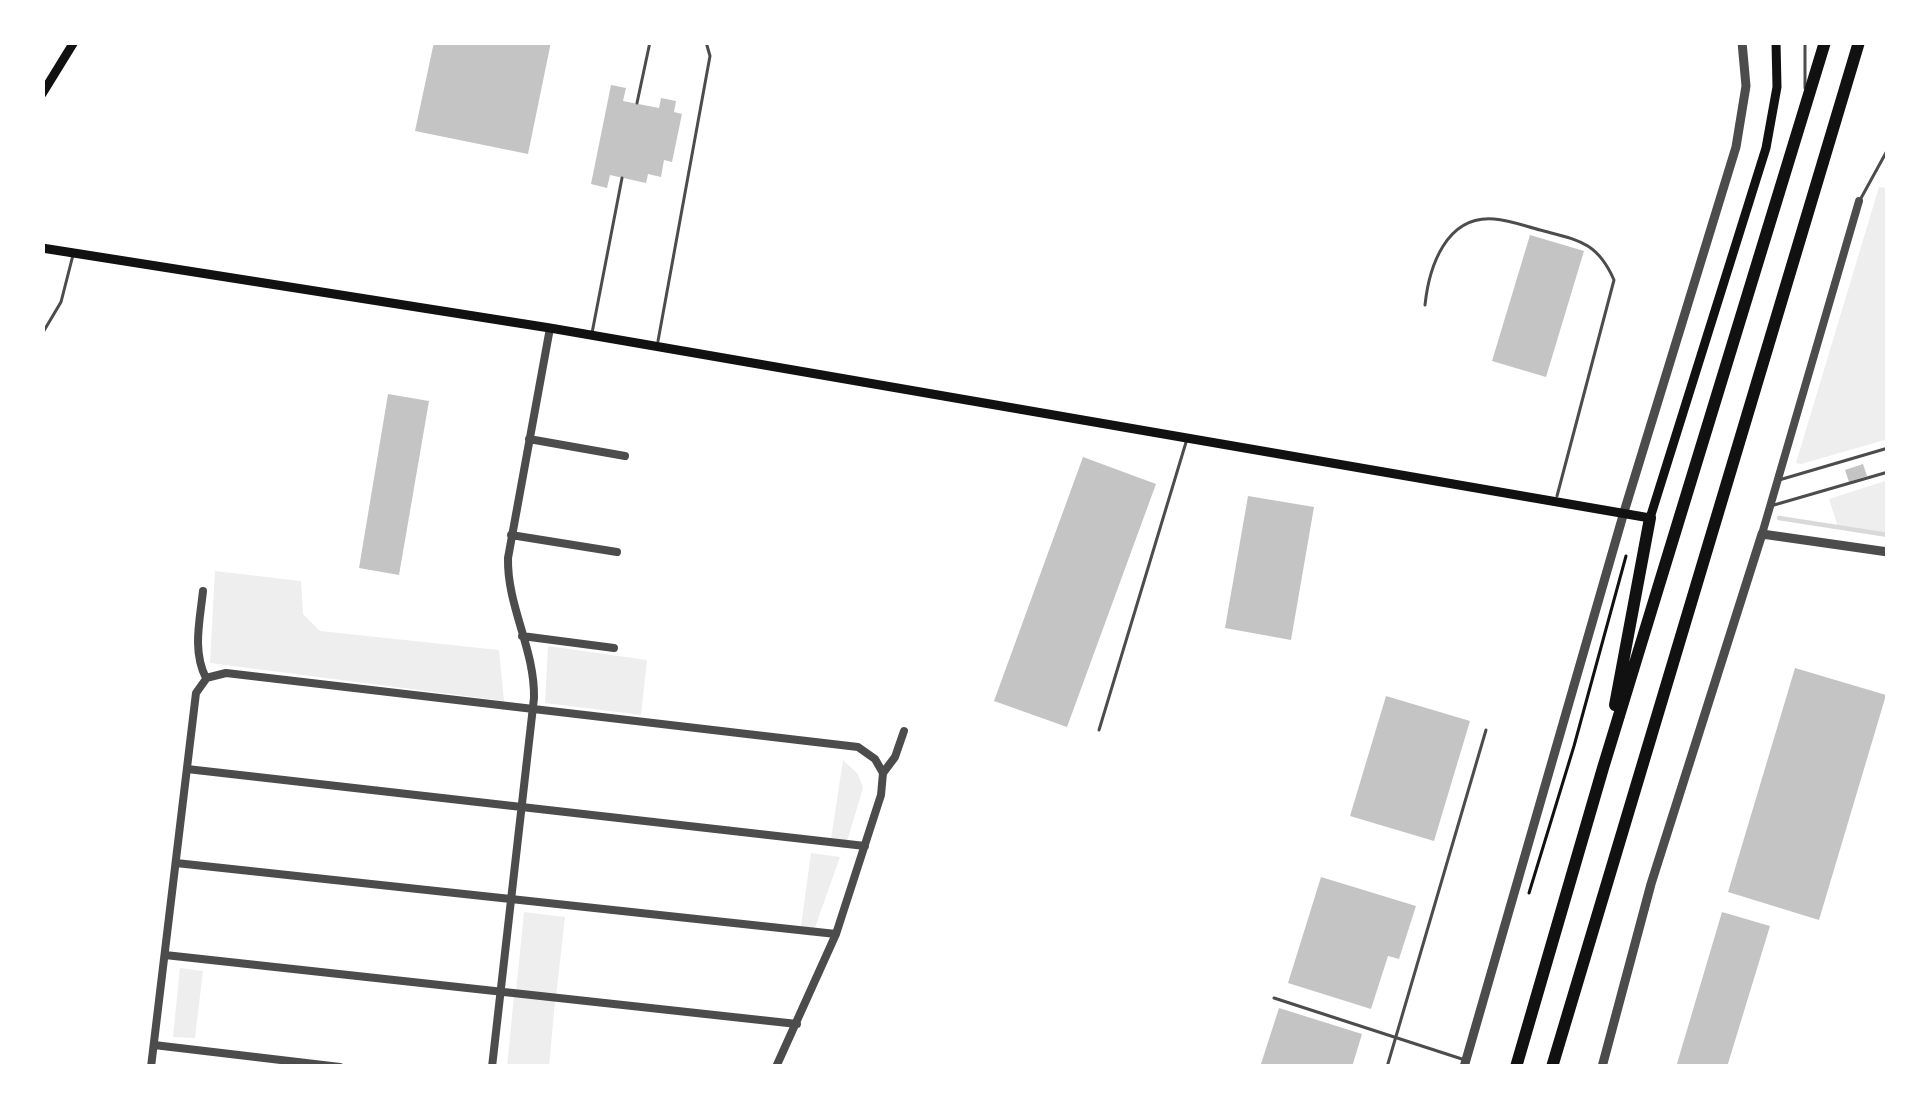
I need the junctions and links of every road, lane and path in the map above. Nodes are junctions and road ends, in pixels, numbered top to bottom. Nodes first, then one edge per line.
1 (74, 42) edge
2 (650, 42) edge
3 (706, 42) edge
4 (1742, 42) edge
5 (1776, 42) edge
6 (1805, 42) edge
7 (1825, 42) edge
8 (1859, 42) edge
9 (42, 94) edge
10 (637, 103) dead end
11 (1806, 107) junction
12 (1888, 149) edge
13 (622, 178) dead end
14 (1859, 201) joint
15 (42, 248) edge
16 (74, 253) junction
17 (1425, 305) dead end
18 (550, 328) junction
19 (42, 334) edge
20 (591, 335) junction
21 (657, 346) junction
22 (1187, 437) junction
23 (529, 440) junction
24 (1888, 448) edge
25 (626, 456) dead end
26 (1888, 472) edge
27 (1778, 480) junction
28 (1556, 500) junction
29 (1770, 506) junction
30 (1624, 512) junction
31 (1650, 518) junction
32 (1762, 534) junction
33 (511, 535) junction
34 (617, 552) dead end
35 (1888, 552) edge
36 (203, 591) dead end
37 (522, 636) junction
38 (614, 648) dead end
39 (206, 678) junction
40 (533, 710) junction
41 (1099, 730) dead end
42 (1486, 730) dead end
43 (904, 731) dead end
44 (1603, 768) junction
45 (187, 769) junction
46 (883, 773) junction
47 (522, 807) junction
48 (865, 846) junction
49 (176, 863) junction
50 (512, 899) junction
51 (836, 934) junction
52 (165, 956) junction
53 (501, 992) junction
54 (1274, 998) dead end
55 (797, 1024) junction
56 (1396, 1038) junction
57 (154, 1045) junction
58 (1465, 1064) edge
59 (151, 1067) edge
60 (340, 1067) edge
61 (492, 1067) edge
62 (776, 1067) edge
63 (1388, 1067) edge
64 (1516, 1067) edge
65 (1552, 1067) edge
66 (1602, 1067) edge

1 - 9 main road
2 - 10 lane
3 - 21 lane
4 - 30 street
5 - 31 main road
6 - 11 lane
7 - 11 highway
8 - 65 highway
11 - 44 highway
12 - 14 lane
13 - 20 lane
14 - 27 street
15 - 16 main road
16 - 18 main road
16 - 19 lane
17 - 28 lane
18 - 20 main road
18 - 23 street
20 - 21 main road
21 - 22 main road
22 - 28 main road
22 - 41 lane
23 - 25 street
23 - 33 street
24 - 27 lane
26 - 29 lane
27 - 29 street
28 - 30 main road
29 - 32 street
30 - 31 main road
30 - 58 street
31 - 44 highway
32 - 35 street
32 - 66 street
33 - 34 street
33 - 37 street
36 - 39 street
37 - 38 street
37 - 40 street
39 - 40 street
39 - 45 street
40 - 46 street
40 - 47 street
42 - 56 lane
43 - 46 street
44 - 64 highway
45 - 47 street
45 - 49 street
46 - 48 street
47 - 48 street
47 - 50 street
48 - 51 street
49 - 50 street
49 - 52 street
50 - 51 street
50 - 53 street
51 - 55 street
52 - 53 street
52 - 57 street
53 - 55 street
53 - 61 street
54 - 56 lane
55 - 62 street
56 - 58 lane
56 - 63 lane
57 - 59 street
57 - 60 street

